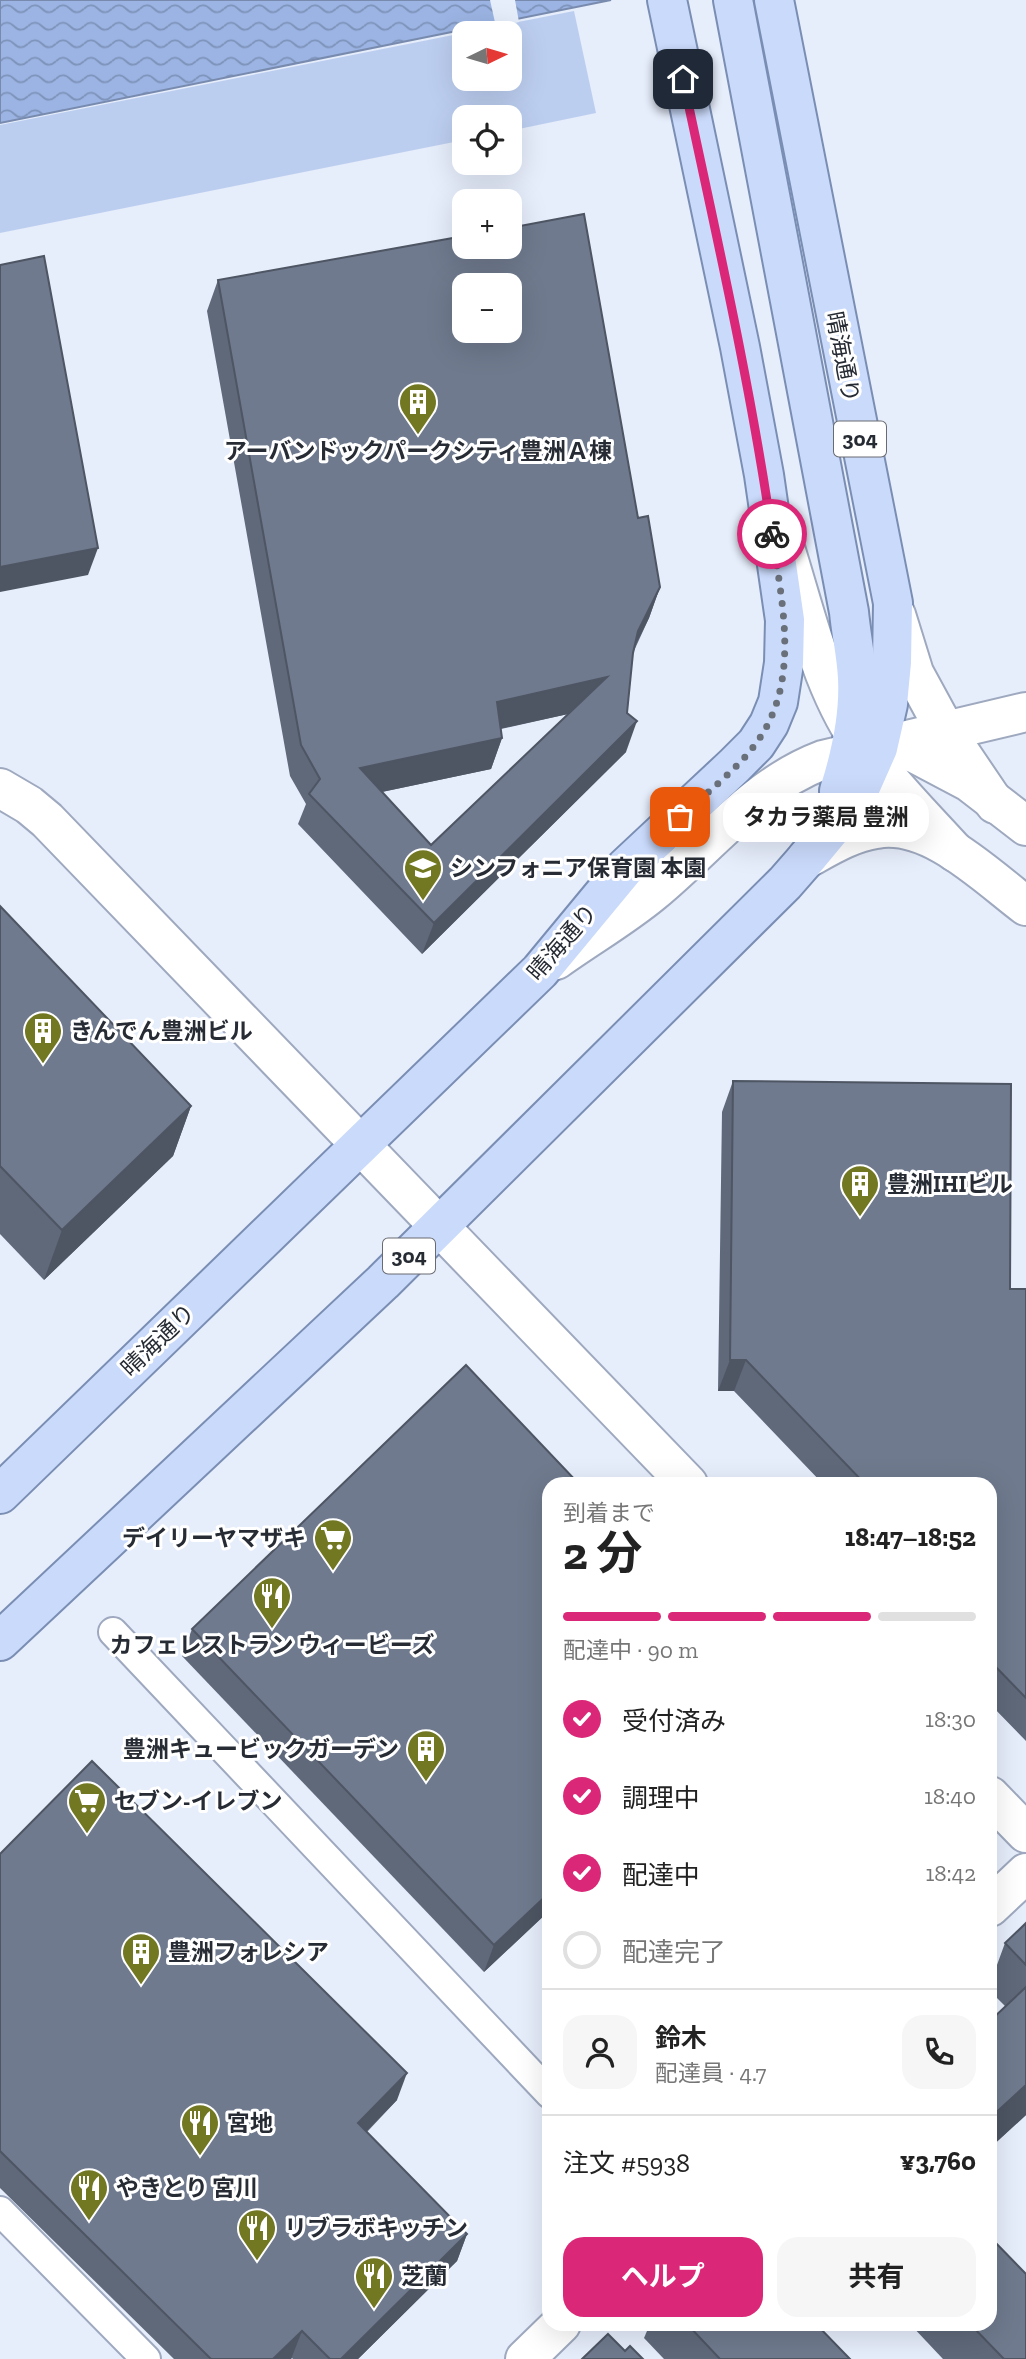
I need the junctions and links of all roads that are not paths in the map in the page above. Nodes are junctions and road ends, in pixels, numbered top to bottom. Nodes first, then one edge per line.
1 (667, 0) edge
2 (733, 0) edge
3 (774, 0) edge
4 (764, 475) junction
5 (893, 603) junction
6 (1026, 712) edge
7 (945, 730) junction
8 (868, 748) junction
9 (0, 788) edge
10 (995, 804) junction
11 (1026, 826) edge
12 (955, 852) junction
13 (806, 859) junction
14 (1026, 906) edge
15 (540, 971) junction
16 (360, 1145) junction
17 (439, 1227) junction
18 (681, 1477) edge
19 (0, 1493) edge
20 (113, 1632) dead end
21 (0, 1641) edge
22 (997, 1803) edge
23 (1026, 1833) edge
24 (1026, 1873) edge
25 (997, 1900) edge
26 (542, 2086) edge
27 (0, 2211) edge
28 (554, 2331) edge
29 (146, 2359) edge
30 (525, 2359) edge

1 - 4 main road, 晴海通り
2 - 8 main road, 晴海通り / 304
3 - 5 main road, 晴海通り / 304
4 - 8 street
4 - 15 main road, 晴海通り
5 - 7 street
5 - 8 main road, 晴海通り / 304
6 - 7 street
7 - 8 street
7 - 10 street
8 - 10 street
8 - 12 street
8 - 13 main road, 晴海通り / 304
8 - 15 street
9 - 16 street
10 - 11 street
12 - 13 street
12 - 14 street
13 - 17 main road, 晴海通り / 304
15 - 16 main road, 晴海通り
16 - 17 street
16 - 19 main road, 晴海通り
17 - 18 street
17 - 21 main road, 晴海通り / 304
20 - 26 street
22 - 23 street
24 - 25 street
27 - 29 street
28 - 30 street

